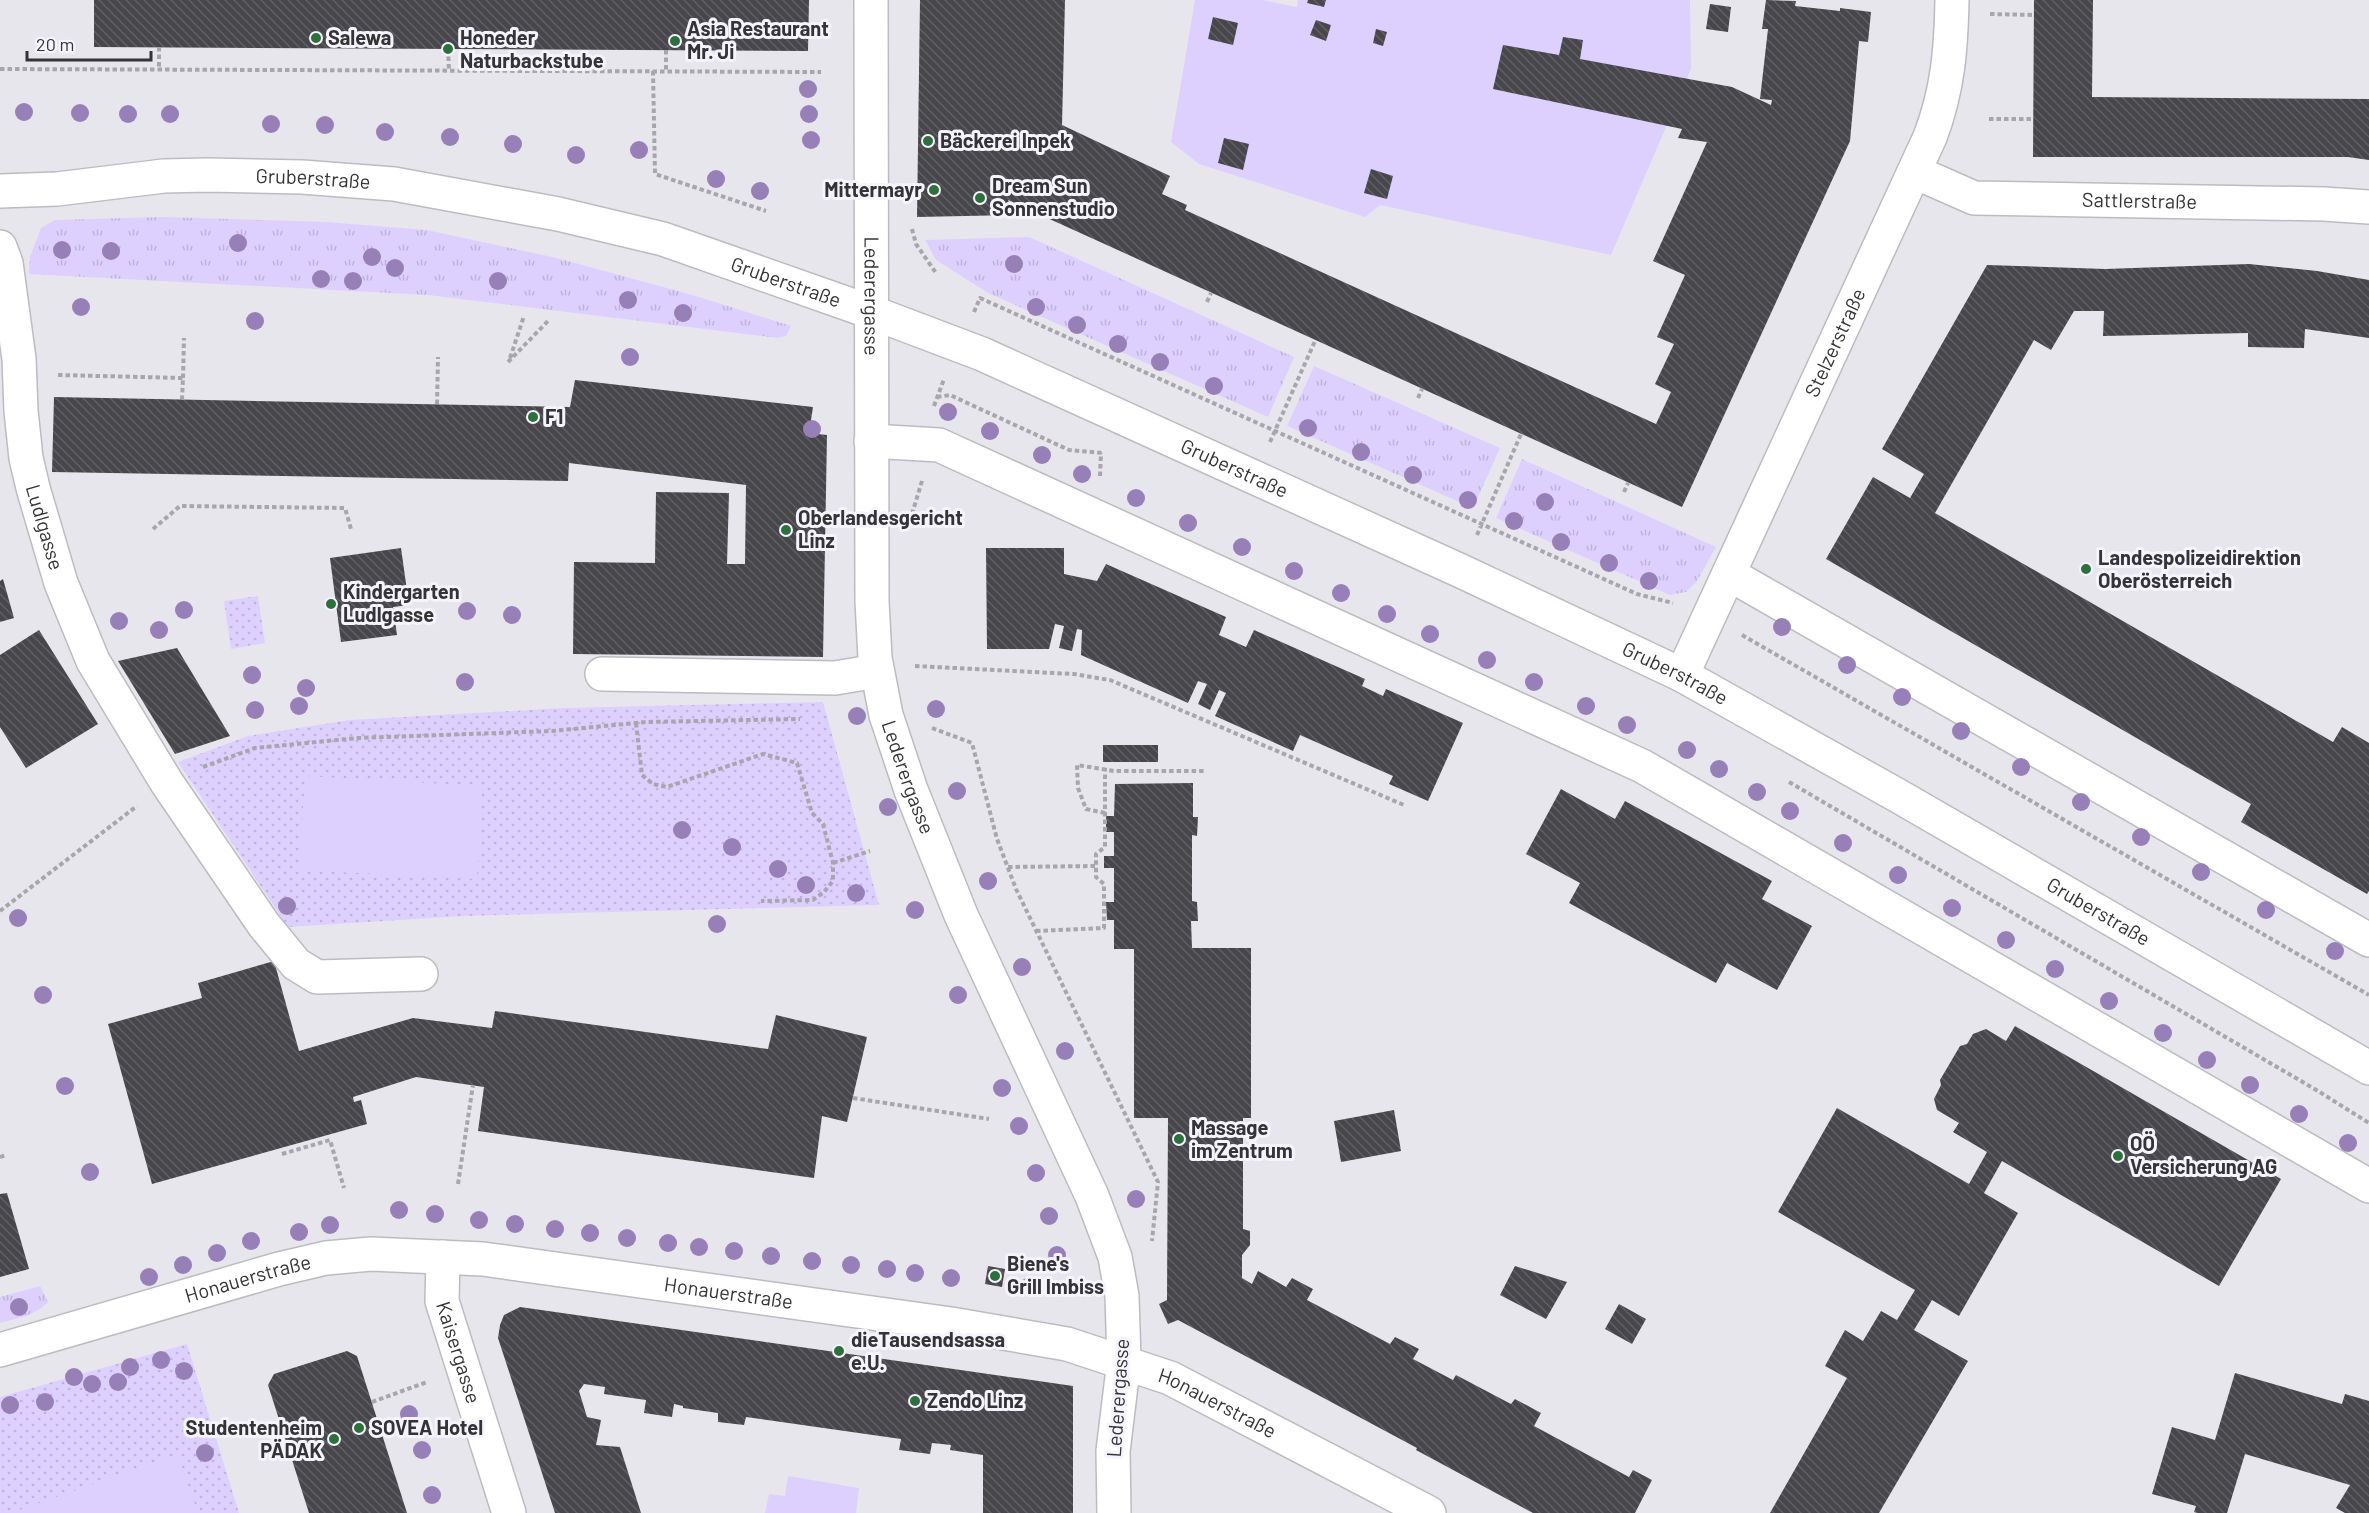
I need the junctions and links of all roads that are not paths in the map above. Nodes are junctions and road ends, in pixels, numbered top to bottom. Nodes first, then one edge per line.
1 (871, 0) edge
2 (1952, 0) edge
3 (1914, 172) junction
4 (0, 191) edge
5 (2369, 207) edge
6 (0, 247) edge
7 (871, 312) junction
8 (871, 441) junction
9 (1729, 574) junction
10 (877, 671) junction
11 (602, 674) dead end
12 (1682, 675) junction
13 (2369, 940) edge
14 (421, 974) dead end
15 (2369, 1068) edge
16 (2369, 1186) edge
17 (443, 1257) junction
18 (0, 1350) edge
19 (1124, 1361) junction
20 (509, 1513) edge
21 (1114, 1513) edge
22 (1429, 1513) edge

1 - 7 street, Lederergasse
2 - 3 street, Stelzerstraße
3 - 5 street, Sattlerstraße
3 - 9 street, Stelzerstraße
4 - 7 street, Gruberstraße
6 - 14 street, Ludlgasse
7 - 8 street, Lederergasse
7 - 12 street, Gruberstraße
8 - 10 street, Lederergasse
8 - 16 street
9 - 12 street, Stelzerstraße
9 - 13 street
10 - 11 street
10 - 19 street, Lederergasse
12 - 15 street, Gruberstraße
17 - 18 street, Honauerstraße
17 - 19 street, Honauerstraße
17 - 20 street, Kaisergasse
19 - 21 street, Lederergasse
19 - 22 street, Honauerstraße

